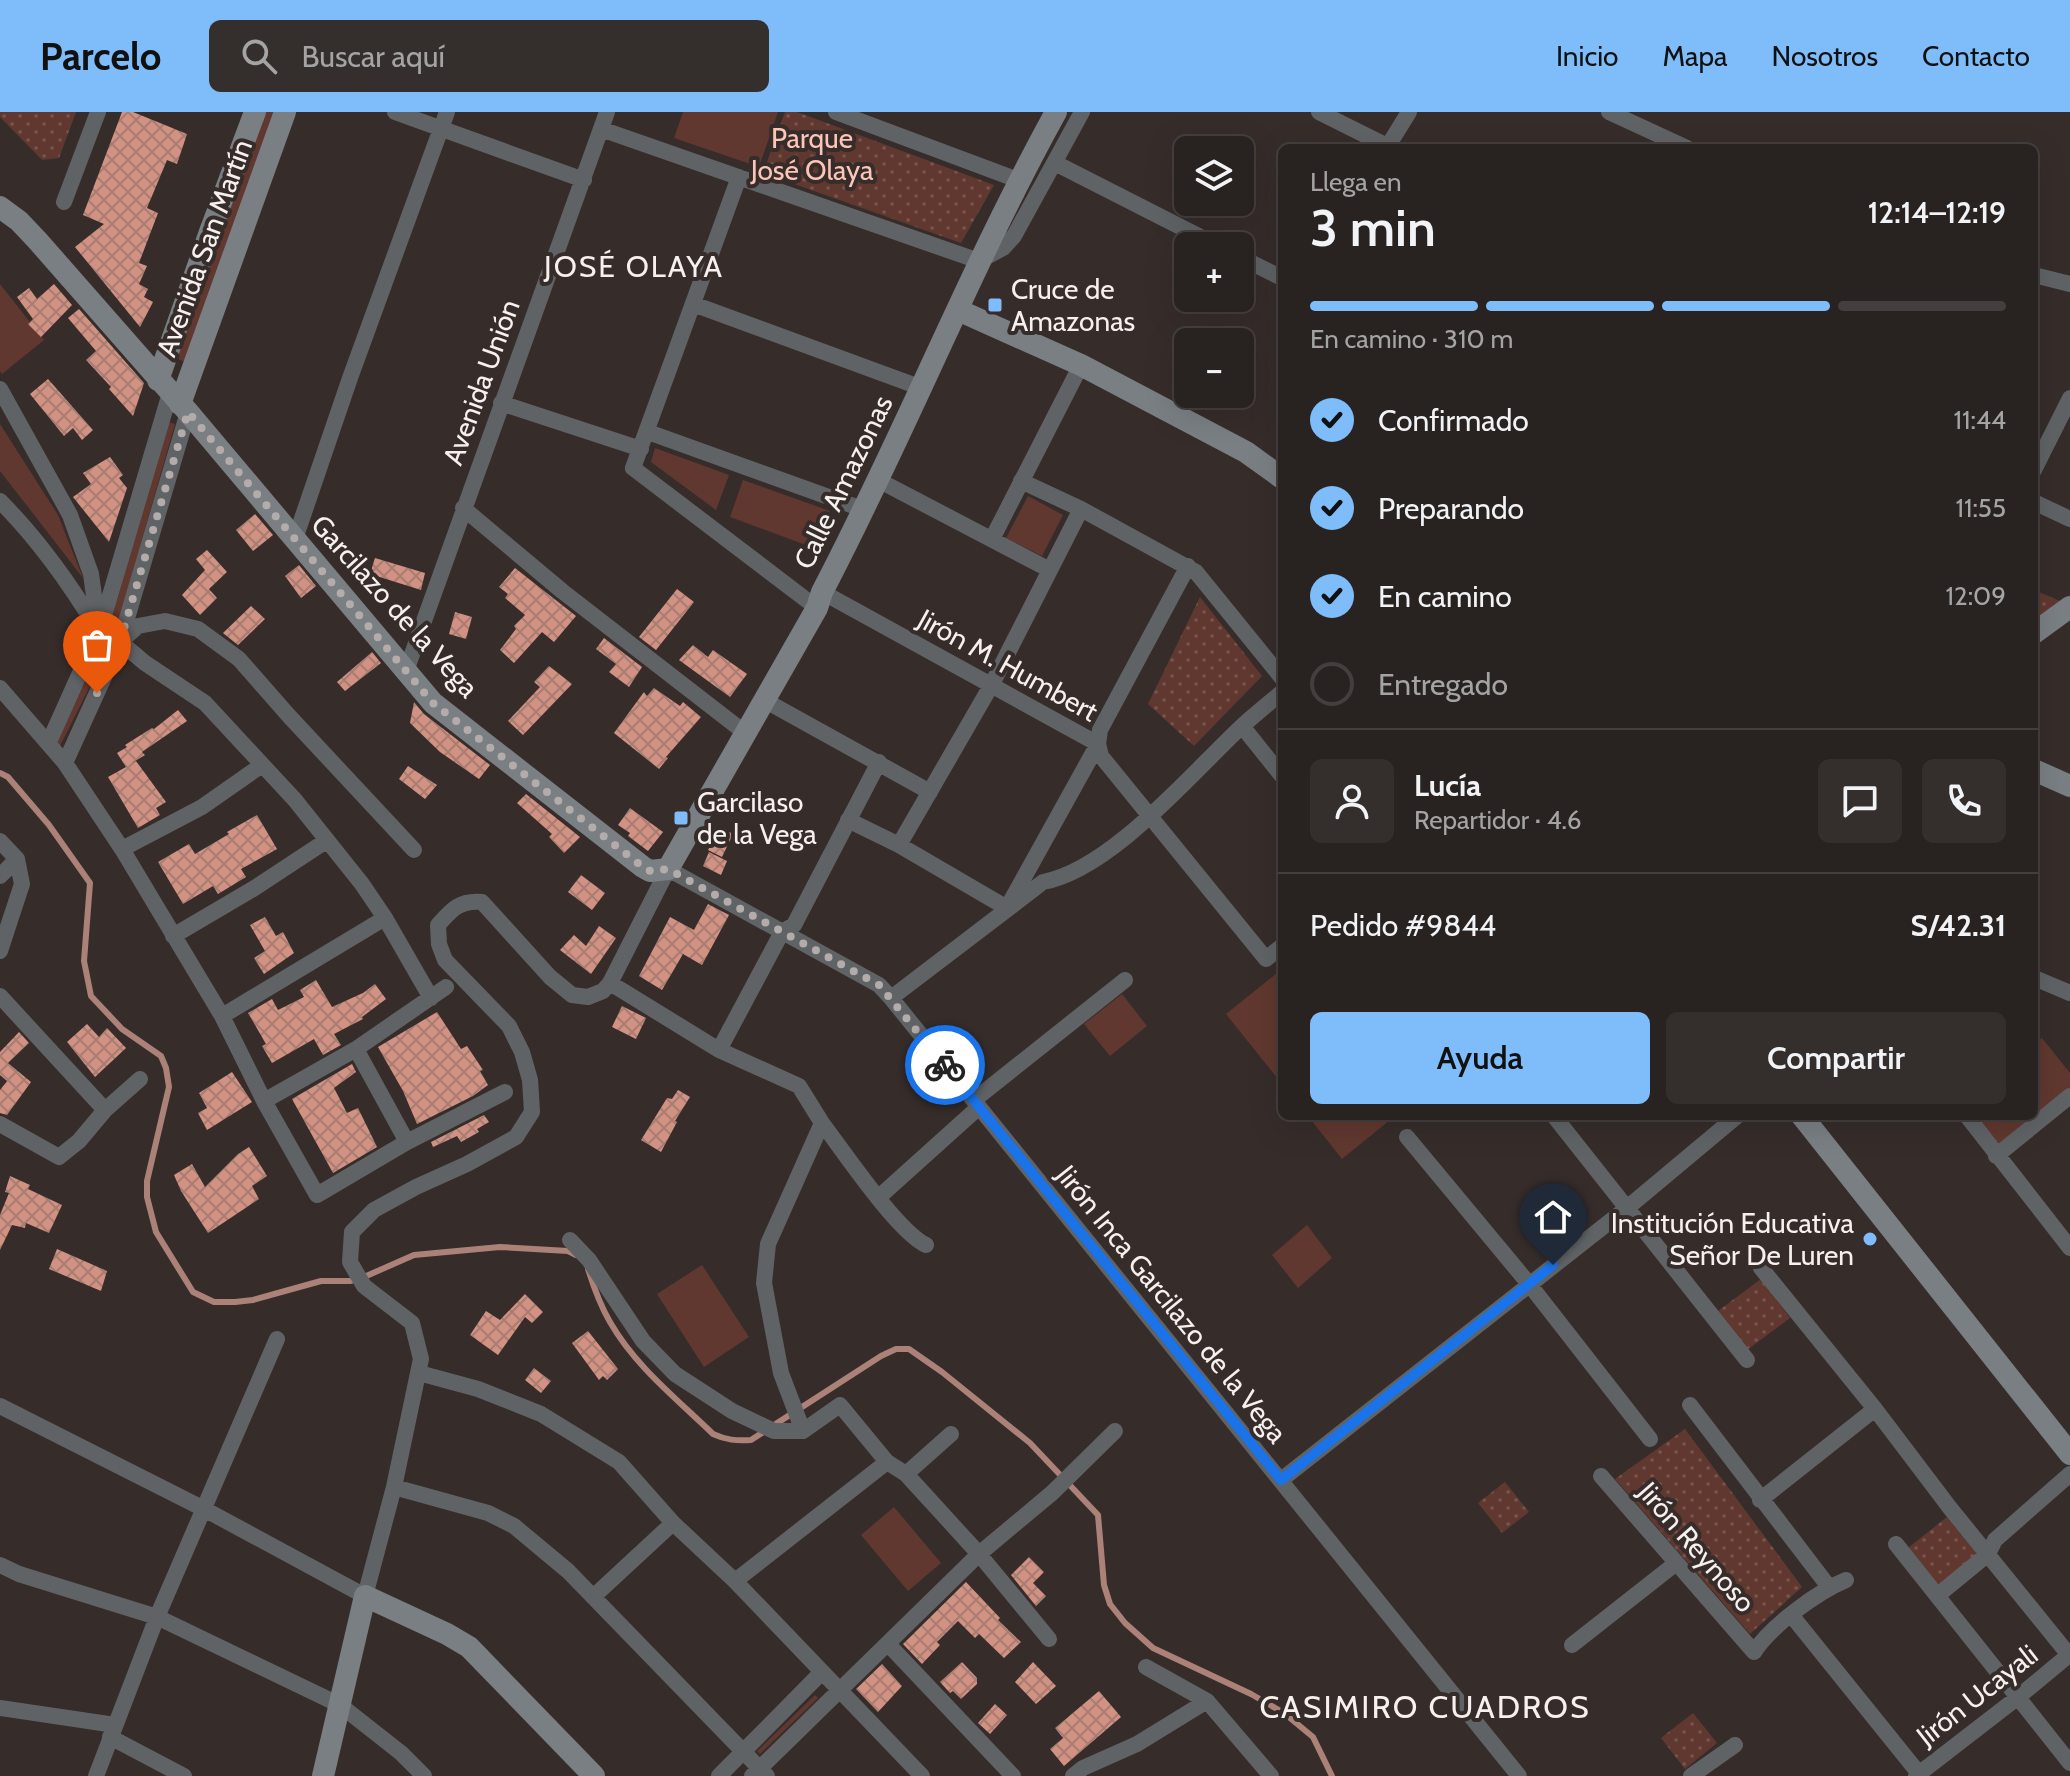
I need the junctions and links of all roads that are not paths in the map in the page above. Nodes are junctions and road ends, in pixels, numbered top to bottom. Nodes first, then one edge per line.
1 (98, 112) edge
2 (255, 112) edge
3 (285, 112) edge
4 (395, 112) edge
5 (447, 112) edge
6 (607, 112) edge
7 (836, 112) edge
8 (1056, 112) edge
9 (1082, 112) edge
10 (1319, 112) edge
11 (1409, 112) edge
12 (1609, 112) edge
13 (441, 129) junction
14 (601, 129) junction
15 (1384, 144) edge
16 (1392, 144) edge
17 (1678, 144) edge
18 (1055, 163) junction
19 (739, 177) junction
20 (584, 180) junction
21 (1018, 180) junction
22 (64, 202) dead end
23 (0, 207) edge
24 (1191, 232) edge
25 (979, 261) junction
26 (1254, 264) edge
27 (1278, 276) edge
28 (2038, 276) edge
29 (2070, 284) edge
30 (693, 304) junction
31 (958, 310) junction
32 (1081, 365) junction
33 (922, 388) junction
34 (0, 389) edge
35 (174, 397) junction
36 (501, 403) junction
37 (2068, 408) edge
38 (648, 432) junction
39 (641, 449) junction
40 (2038, 463) edge
41 (1278, 475) edge
42 (880, 481) junction
43 (1021, 481) junction
44 (0, 501) edge
45 (2038, 504) edge
46 (463, 508) junction
47 (1081, 509) junction
48 (865, 510) junction
49 (2070, 519) edge
50 (295, 539) junction
51 (992, 539) junction
52 (1188, 566) junction
53 (1050, 570) junction
54 (819, 600) junction
55 (2070, 607) edge
56 (2038, 630) edge
57 (99, 632) junction
58 (120, 642) junction
59 (406, 671) junction
60 (1278, 673) edge
61 (992, 684) junction
62 (0, 688) edge
63 (1278, 695) edge
64 (764, 700) junction
65 (1242, 726) junction
66 (744, 732) junction
67 (49, 742) junction
68 (1098, 744) junction
69 (879, 762) junction
70 (65, 763) junction
71 (262, 765) junction
72 (1278, 771) edge
73 (2038, 772) edge
74 (2070, 786) edge
75 (930, 792) junction
76 (1151, 816) junction
77 (848, 820) junction
78 (0, 841) edge
79 (326, 841) junction
80 (899, 845) junction
81 (122, 849) junction
82 (414, 850) dead end
83 (17, 859) junction
84 (668, 869) junction
85 (0, 876) edge
86 (1007, 908) junction
87 (385, 918) junction
88 (782, 932) junction
89 (173, 936) junction
90 (1278, 949) edge
91 (0, 951) edge
92 (1125, 980) dead end
93 (2038, 980) edge
94 (446, 987) dead end
95 (606, 987) junction
96 (2070, 993) edge
97 (0, 996) edge
98 (431, 998) junction
99 (891, 998) junction
100 (222, 1016) junction
101 (356, 1049) junction
102 (719, 1050) junction
103 (140, 1079) dead end
104 (505, 1092) dead end
105 (2070, 1096) edge
106 (264, 1101) junction
107 (976, 1103) junction
108 (105, 1110) junction
109 (1557, 1120) edge
110 (1732, 1120) edge
111 (1805, 1120) edge
112 (1970, 1120) edge
113 (822, 1123) junction
114 (0, 1124) edge
115 (1407, 1137) dead end
116 (407, 1142) junction
117 (1996, 1156) junction
118 (879, 1197) junction
119 (1627, 1208) junction
120 (570, 1240) dead end
121 (926, 1245) dead end
122 (2070, 1248) edge
123 (1761, 1268) dead end
124 (1529, 1284) junction
125 (277, 1339) dead end
126 (1747, 1360) dead end
127 (420, 1366) junction
128 (1690, 1405) dead end
129 (0, 1406) edge
130 (1875, 1409) junction
131 (803, 1431) junction
132 (951, 1434) dead end
133 (1110, 1436) dead end
134 (1650, 1439) dead end
135 (2070, 1454) edge
136 (887, 1462) junction
137 (906, 1474) junction
138 (2070, 1474) edge
139 (1601, 1476) dead end
140 (1281, 1480) junction
141 (394, 1487) junction
142 (1760, 1500) junction
143 (204, 1509) junction
144 (673, 1523) junction
145 (1896, 1544) dead end
146 (979, 1554) junction
147 (1988, 1554) junction
148 (1675, 1564) junction
149 (0, 1565) edge
150 (1846, 1580) dead end
151 (735, 1581) junction
152 (1829, 1587) junction
153 (1938, 1595) junction
154 (365, 1596) junction
155 (593, 1597) junction
156 (1792, 1616) junction
157 (157, 1617) junction
158 (1049, 1639) dead end
159 (888, 1644) junction
160 (1572, 1645) dead end
161 (2069, 1654) edge
162 (1146, 1667) dead end
163 (822, 1672) junction
164 (839, 1690) junction
165 (2017, 1698) junction
166 (1207, 1701) junction
167 (340, 1705) junction
168 (0, 1708) edge
169 (112, 1731) junction
170 (1735, 1745) dead end
171 (742, 1752) junction
172 (2070, 1763) edge
173 (759, 1773) edge
174 (1919, 1775) edge
175 (96, 1776) edge
176 (184, 1776) edge
177 (323, 1776) edge
178 (424, 1776) edge
179 (594, 1776) edge
180 (719, 1776) edge
181 (922, 1776) edge
182 (1013, 1776) edge
183 (1073, 1776) edge
184 (1271, 1776) edge
185 (1519, 1776) edge
186 (1691, 1776) edge

1 - 22 street
2 - 35 street, Avenida San Martín
3 - 35 street, Avenida San Martín
4 - 13 street
5 - 13 street
6 - 14 street, Avenida Unión
7 - 21 street
8 - 21 street, Calle Amazonas
9 - 18 street
10 - 15 street
11 - 16 street
12 - 17 street
13 - 20 street
13 - 50 street
14 - 19 street
14 - 20 street, Avenida Unión
18 - 24 street
18 - 25 street
19 - 25 street
19 - 30 street
20 - 36 street, Avenida Unión
21 - 25 street, Calle Amazonas
23 - 35 street, Garcilazo de la Vega
25 - 31 street, Calle Amazonas
26 - 27 street
28 - 29 street
30 - 33 street
30 - 38 street
31 - 32 street
31 - 33 street, Calle Amazonas
32 - 41 street
32 - 43 street
33 - 42 street, Calle Amazonas
34 - 57 street
35 - 50 street, Garcilazo de la Vega
35 - 57 street, Avenida San Martín
35 - 58 street, Avenida San Martín
36 - 39 street
36 - 46 street, Avenida Unión
37 - 40 street
38 - 39 street
38 - 48 street
39 - 54 street, Jirón M. Humbert
42 - 48 street, Calle Amazonas
42 - 51 street
43 - 47 street
43 - 51 street
44 - 57 street
45 - 49 street
46 - 59 street, Avenida Unión
46 - 66 street
47 - 52 street
47 - 53 street
48 - 54 street, Calle Amazonas
50 - 59 street, Garcilazo de la Vega
51 - 53 street
52 - 60 street
52 - 68 street
53 - 61 street
54 - 61 street, Jirón M. Humbert
54 - 64 street, Calle Amazonas
55 - 56 street
57 - 58 street
57 - 67 street, Avenida San Martín
58 - 70 street, Avenida San Martín
58 - 71 street
58 - 82 street
59 - 84 street, Garcilazo de la Vega
61 - 68 street, Jirón M. Humbert
61 - 75 street
62 - 67 street
63 - 65 street
64 - 66 street, Calle Amazonas
64 - 69 street
65 - 72 street
65 - 76 street
66 - 84 street, Calle Amazonas
67 - 70 street
68 - 76 street, Jirón M. Humbert
68 - 86 street
69 - 75 street
69 - 77 street
70 - 81 street
71 - 79 street
71 - 81 street
73 - 74 street
75 - 80 street
76 - 86 street
76 - 90 street, Jirón M. Humbert
77 - 80 street
77 - 88 street
78 - 83 street
79 - 87 street
79 - 89 street
80 - 86 street
81 - 89 street
83 - 85 street
83 - 91 street
84 - 88 street, Jirón Inca Garcilazo de la Vega
84 - 95 street
86 - 99 street
87 - 98 street
87 - 100 street
88 - 99 street, Jirón Inca Garcilazo de la Vega
88 - 102 street
89 - 100 street
92 - 107 street
93 - 96 street
94 - 98 street
95 - 102 street
95 - 127 street
97 - 108 street
98 - 101 street
99 - 107 street, Jirón Inca Garcilazo de la Vega
100 - 106 street
101 - 106 street
101 - 116 street
102 - 113 street
103 - 108 street
104 - 116 street
105 - 117 street
106 - 116 street
107 - 118 street
107 - 140 street, Jirón Inca Garcilazo de la Vega
108 - 114 street
109 - 119 street
110 - 119 street
111 - 135 street
112 - 117 street
113 - 118 street
113 - 131 street
115 - 124 street
117 - 122 street
118 - 121 street
119 - 124 street
119 - 126 street
120 - 131 street
123 - 130 street
124 - 134 street
124 - 140 street
125 - 143 street
127 - 141 street
127 - 144 street
128 - 142 street
129 - 143 street
130 - 142 street
130 - 147 street
131 - 136 street
132 - 137 street
133 - 146 street
136 - 137 street
136 - 151 street
137 - 146 street
138 - 147 street
139 - 148 street, Jirón Reynoso
140 - 185 street, Jirón Inca Garcilazo de la Vega
141 - 154 street
141 - 155 street
142 - 152 street
143 - 154 street
143 - 157 street
144 - 151 street
144 - 155 street
145 - 153 street
146 - 158 street
146 - 159 street
147 - 153 street
147 - 161 street
148 - 156 street, Jirón Reynoso
148 - 160 street
149 - 157 street
150 - 152 street
151 - 163 street
152 - 156 street
153 - 165 street
154 - 167 street
154 - 179 street
155 - 171 street
156 - 174 street
157 - 167 street
157 - 169 street
159 - 164 street
159 - 182 street
161 - 165 street, Jirón Ucayali
162 - 166 street
163 - 164 street
163 - 171 street
164 - 173 street
164 - 181 street
165 - 172 street
165 - 174 street, Jirón Ucayali
166 - 183 street
166 - 184 street
167 - 177 street
167 - 178 street
168 - 169 street
169 - 175 street
169 - 176 street
170 - 186 street
171 - 173 street
171 - 180 street

